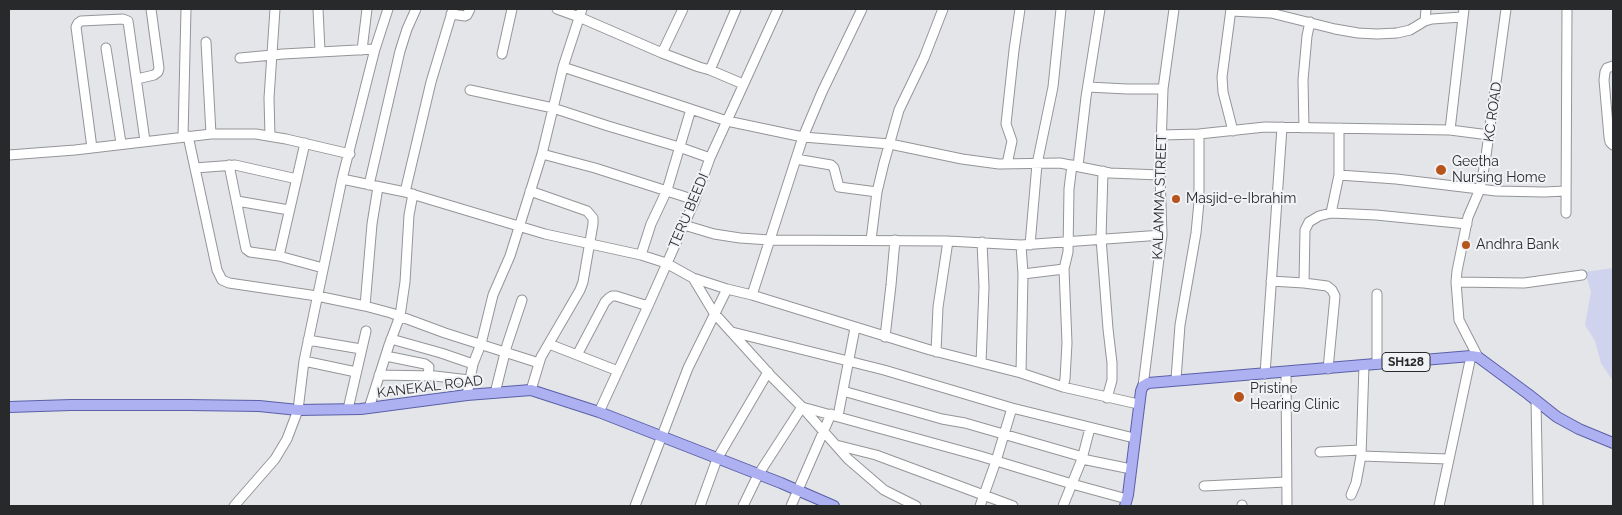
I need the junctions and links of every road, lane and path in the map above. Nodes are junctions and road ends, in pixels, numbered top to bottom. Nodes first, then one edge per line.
1 (151, 9) edge
2 (186, 9) edge
3 (275, 9) edge
4 (318, 9) edge
5 (367, 9) edge
6 (388, 9) edge
7 (416, 9) edge
8 (470, 9) edge
9 (512, 9) edge
10 (557, 9) edge
11 (683, 9) edge
12 (736, 9) edge
13 (778, 9) edge
14 (862, 9) edge
15 (943, 9) edge
16 (1020, 9) edge
17 (1061, 9) edge
18 (1100, 9) edge
19 (1174, 9) edge
20 (1426, 9) edge
21 (1506, 9) edge
22 (1567, 9) edge
23 (1231, 10) edge
24 (452, 11) edge
25 (581, 13) edge
26 (1295, 13) edge
27 (1463, 13) edge
28 (1425, 21) junction
29 (1310, 22) junction
30 (206, 42) dead end
31 (106, 48) dead end
32 (375, 49) junction
33 (362, 50) junction
34 (320, 51) junction
35 (662, 53) junction
36 (502, 54) dead end
37 (272, 55) junction
38 (240, 58) dead end
39 (1613, 66) edge
40 (563, 67) junction
41 (710, 70) junction
42 (137, 79) junction
43 (743, 84) junction
44 (1088, 87) junction
45 (1163, 89) junction
46 (470, 90) dead end
47 (553, 108) junction
48 (691, 109) junction
49 (727, 121) junction
50 (1282, 128) junction
51 (1304, 128) junction
52 (1339, 128) junction
53 (1450, 130) junction
54 (1233, 131) junction
55 (211, 134) junction
56 (1199, 134) junction
57 (1162, 135) junction
58 (1489, 135) junction
59 (270, 136) junction
60 (185, 137) junction
61 (803, 137) junction
62 (145, 141) junction
63 (121, 143) junction
64 (305, 143) junction
65 (890, 144) junction
66 (1613, 145) edge
67 (679, 146) junction
68 (92, 148) junction
69 (350, 154) junction
70 (542, 154) junction
71 (9, 155) edge
72 (710, 158) junction
73 (796, 159) junction
74 (1007, 164) junction
75 (1037, 164) junction
76 (229, 165) junction
77 (1075, 166) junction
78 (194, 168) junction
79 (1103, 171) junction
80 (1160, 175) junction
81 (1339, 175) junction
82 (297, 179) junction
83 (342, 179) junction
84 (374, 186) junction
85 (1480, 189) junction
86 (667, 190) junction
87 (530, 191) junction
88 (1566, 191) junction
89 (878, 192) junction
90 (409, 193) junction
91 (694, 200) junction
92 (237, 201) junction
93 (289, 210) junction
94 (1331, 213) junction
95 (1566, 213) dead end
96 (1467, 224) junction
97 (684, 225) junction
98 (519, 226) junction
99 (1162, 235) junction
100 (1100, 238) junction
101 (770, 240) junction
102 (871, 240) junction
103 (895, 240) junction
104 (948, 241) junction
105 (1068, 241) junction
106 (982, 242) junction
107 (590, 245) junction
108 (1025, 245) junction
109 (641, 255) junction
110 (279, 256) junction
111 (666, 263) junction
112 (323, 268) junction
113 (1064, 269) junction
114 (1023, 274) junction
115 (1582, 274) dead end
116 (693, 278) junction
117 (1271, 281) junction
118 (1456, 282) junction
119 (1304, 283) junction
120 (727, 289) junction
121 (1377, 294) dead end
122 (752, 295) junction
123 (317, 296) junction
124 (522, 300) dead end
125 (365, 306) junction
126 (648, 306) junction
127 (714, 313) junction
128 (400, 316) junction
129 (855, 328) junction
130 (366, 331) dead end
131 (732, 332) junction
132 (885, 336) junction
133 (391, 339) junction
134 (308, 340) junction
135 (481, 344) junction
136 (549, 344) junction
137 (362, 349) junction
138 (505, 352) junction
139 (936, 352) junction
140 (577, 355) junction
141 (386, 356) junction
142 (1475, 357) junction
143 (304, 361) junction
144 (849, 362) junction
145 (539, 363) junction
146 (981, 363) junction
147 (473, 364) junction
148 (1377, 364) junction
149 (1364, 366) junction
150 (1328, 368) junction
151 (618, 371) junction
152 (356, 372) junction
153 (768, 372) junction
154 (1286, 372) junction
155 (1021, 373) junction
156 (1265, 374) junction
157 (379, 375) junction
158 (428, 376) junction
159 (469, 380) junction
160 (1175, 380) junction
161 (1143, 386) junction
162 (1063, 387) junction
163 (531, 390) junction
164 (843, 390) junction
165 (495, 393) junction
166 (467, 395) junction
167 (1107, 398) junction
168 (1536, 400) junction
169 (1138, 404) junction
170 (9, 407) edge
171 (802, 407) junction
172 (369, 408) junction
173 (1012, 408) junction
174 (298, 410) junction
175 (348, 410) junction
176 (599, 412) junction
177 (834, 415) junction
178 (1090, 428) junction
179 (824, 431) junction
180 (1004, 435) junction
181 (662, 437) junction
182 (1134, 438) junction
183 (1613, 443) edge
184 (836, 445) junction
185 (1320, 452) dead end
186 (1361, 453) junction
187 (1082, 458) junction
188 (717, 459) junction
189 (1448, 459) junction
190 (996, 461) junction
191 (1131, 469) junction
192 (758, 475) junction
193 (1286, 482) junction
194 (1072, 484) junction
195 (1204, 486) dead end
196 (797, 491) junction
197 (984, 496) junction
198 (1351, 496) dead end
199 (1126, 503) edge
200 (234, 506) edge
201 (635, 506) edge
202 (700, 506) edge
203 (743, 506) edge
204 (791, 506) edge
205 (834, 506) edge
206 (916, 506) edge
207 (980, 506) edge
208 (1013, 506) edge
209 (1063, 506) edge
210 (1287, 506) edge
211 (1439, 506) edge
212 (1538, 506) edge

1 - 42 street
2 - 60 street
3 - 37 street
4 - 34 street
5 - 33 street
6 - 32 street
7 - 84 street
8 - 24 street
9 - 36 street
10 - 25 street
11 - 35 street
12 - 41 street
13 - 43 street, TERU BEEDI
14 - 61 street
15 - 65 street
16 - 74 street
17 - 75 street
18 - 44 street
19 - 45 street, KALAMMA STREET
20 - 28 street
21 - 58 street, KC ROAD
22 - 88 street
23 - 26 street
23 - 54 street
24 - 90 street
25 - 35 street
25 - 40 street
26 - 29 street
27 - 28 street
27 - 53 street
28 - 29 street
29 - 51 street
30 - 55 street
31 - 63 street
32 - 33 street
32 - 69 street
33 - 34 street
34 - 37 street
35 - 41 street
37 - 38 street
37 - 59 street
39 - 66 street
40 - 47 street
40 - 48 street
41 - 43 street
42 - 62 street
42 - 68 street
43 - 49 street, TERU BEEDI
44 - 45 street
44 - 77 street
45 - 57 street, KALAMMA STREET
46 - 47 street
47 - 67 street
47 - 70 street
48 - 49 street
48 - 67 street
49 - 61 street
49 - 72 street, TERU BEEDI
50 - 51 street
50 - 54 street
50 - 117 street
51 - 52 street
52 - 53 street
52 - 81 street
53 - 58 street
54 - 56 street
55 - 59 street
55 - 60 street
56 - 57 street
56 - 160 street
57 - 80 street, KALAMMA STREET
58 - 85 street, KC ROAD
59 - 64 street
60 - 62 street
60 - 78 street
61 - 65 street
61 - 73 street
62 - 63 street
63 - 68 street
64 - 69 street
64 - 82 street
65 - 74 street
65 - 89 street
67 - 72 street
67 - 86 street
68 - 71 street
69 - 83 street
70 - 86 street
70 - 87 street
72 - 91 street, TERU BEEDI
73 - 89 street
73 - 101 street
74 - 75 street
75 - 77 street
75 - 108 street
76 - 78 street
76 - 82 street
76 - 92 street
77 - 79 street
77 - 105 street
78 - 123 street
79 - 80 street
79 - 100 street
80 - 99 street, KALAMMA STREET
81 - 85 street
81 - 94 street
82 - 93 street
83 - 84 street
83 - 112 street
84 - 90 street
84 - 125 street
85 - 88 street
85 - 96 street, KC ROAD
86 - 91 street
86 - 109 street
87 - 98 street
87 - 107 street
88 - 95 street
89 - 102 street
90 - 98 street
90 - 128 street
91 - 97 street, TERU BEEDI
92 - 93 street
92 - 110 street
93 - 110 street
94 - 96 street
94 - 119 street
96 - 118 street, KC ROAD
97 - 101 street
97 - 111 street, TERU BEEDI
98 - 107 street
98 - 135 street
99 - 100 street
99 - 161 street, KALAMMA STREET
100 - 105 street
100 - 167 street
101 - 102 street
101 - 122 street
102 - 103 street
103 - 104 street
103 - 132 street
104 - 106 street
104 - 139 street
105 - 108 street
105 - 113 street
106 - 108 street
106 - 146 street
107 - 109 street
107 - 136 street
108 - 114 street
109 - 111 street
110 - 112 street
111 - 116 street
111 - 126 street, TERU BEEDI
112 - 123 street
113 - 114 street
113 - 162 street
114 - 155 street
115 - 118 street
116 - 120 street
116 - 127 street
117 - 119 street
117 - 156 street
118 - 142 street, KC ROAD
119 - 150 street
120 - 122 street
120 - 127 street
121 - 148 street
122 - 129 street
123 - 125 street
123 - 134 street
124 - 138 street
125 - 128 street
126 - 140 street
126 - 151 street, TERU BEEDI
127 - 131 street
127 - 181 street
128 - 133 street
128 - 135 street
129 - 132 street
129 - 144 street
130 - 137 street
131 - 144 street
131 - 153 street
132 - 139 street
133 - 141 street
133 - 147 street
134 - 137 street
134 - 143 street
135 - 138 street
135 - 147 street
136 - 140 street
136 - 145 street
137 - 152 street
138 - 145 street
138 - 165 street
139 - 146 street
140 - 151 street
141 - 157 street
141 - 158 street
142 - 148 main road, SH128
142 - 168 main road
142 - 189 street
143 - 152 street
143 - 174 street
144 - 164 street
144 - 173 street
145 - 163 street
146 - 155 street
147 - 159 street
148 - 149 main road, SH128
149 - 150 main road, SH128
149 - 186 street
150 - 154 main road, SH128
151 - 176 street, TERU BEEDI
152 - 175 street
153 - 171 street
153 - 188 street
154 - 156 main road, SH128
154 - 193 street
155 - 162 street
156 - 160 main road, SH128
157 - 158 street
157 - 172 street
158 - 159 street
159 - 166 street
160 - 161 main road, SH128
161 - 169 main road
162 - 167 street
163 - 165 main road, KANEKAL ROAD
163 - 176 main road, KANEKAL ROAD
164 - 177 street
164 - 180 street
165 - 166 main road, KANEKAL ROAD
166 - 172 main road, KANEKAL ROAD
167 - 169 street
168 - 183 main road
168 - 212 street
169 - 182 main road
170 - 174 main road, KANEKAL ROAD
171 - 177 street
171 - 179 street
171 - 192 street
172 - 175 main road, KANEKAL ROAD
173 - 178 street
173 - 180 street
174 - 175 main road, KANEKAL ROAD
174 - 200 street
176 - 181 main road, KANEKAL ROAD
177 - 179 street
177 - 190 street
178 - 182 street
178 - 187 street
179 - 184 street
179 - 196 street
180 - 187 street
180 - 190 street
181 - 188 main road, KANEKAL ROAD
181 - 201 street
182 - 191 main road
184 - 197 street
184 - 206 street
185 - 186 street
186 - 189 street
186 - 198 street
187 - 191 street
187 - 194 street
188 - 192 main road, KANEKAL ROAD
188 - 202 street
189 - 211 street
190 - 194 street
190 - 197 street
191 - 199 main road
192 - 196 main road, KANEKAL ROAD
192 - 203 street
193 - 195 street
193 - 210 street
194 - 199 street
194 - 209 street
196 - 204 street
196 - 205 main road, KANEKAL ROAD
197 - 207 street
197 - 208 street

